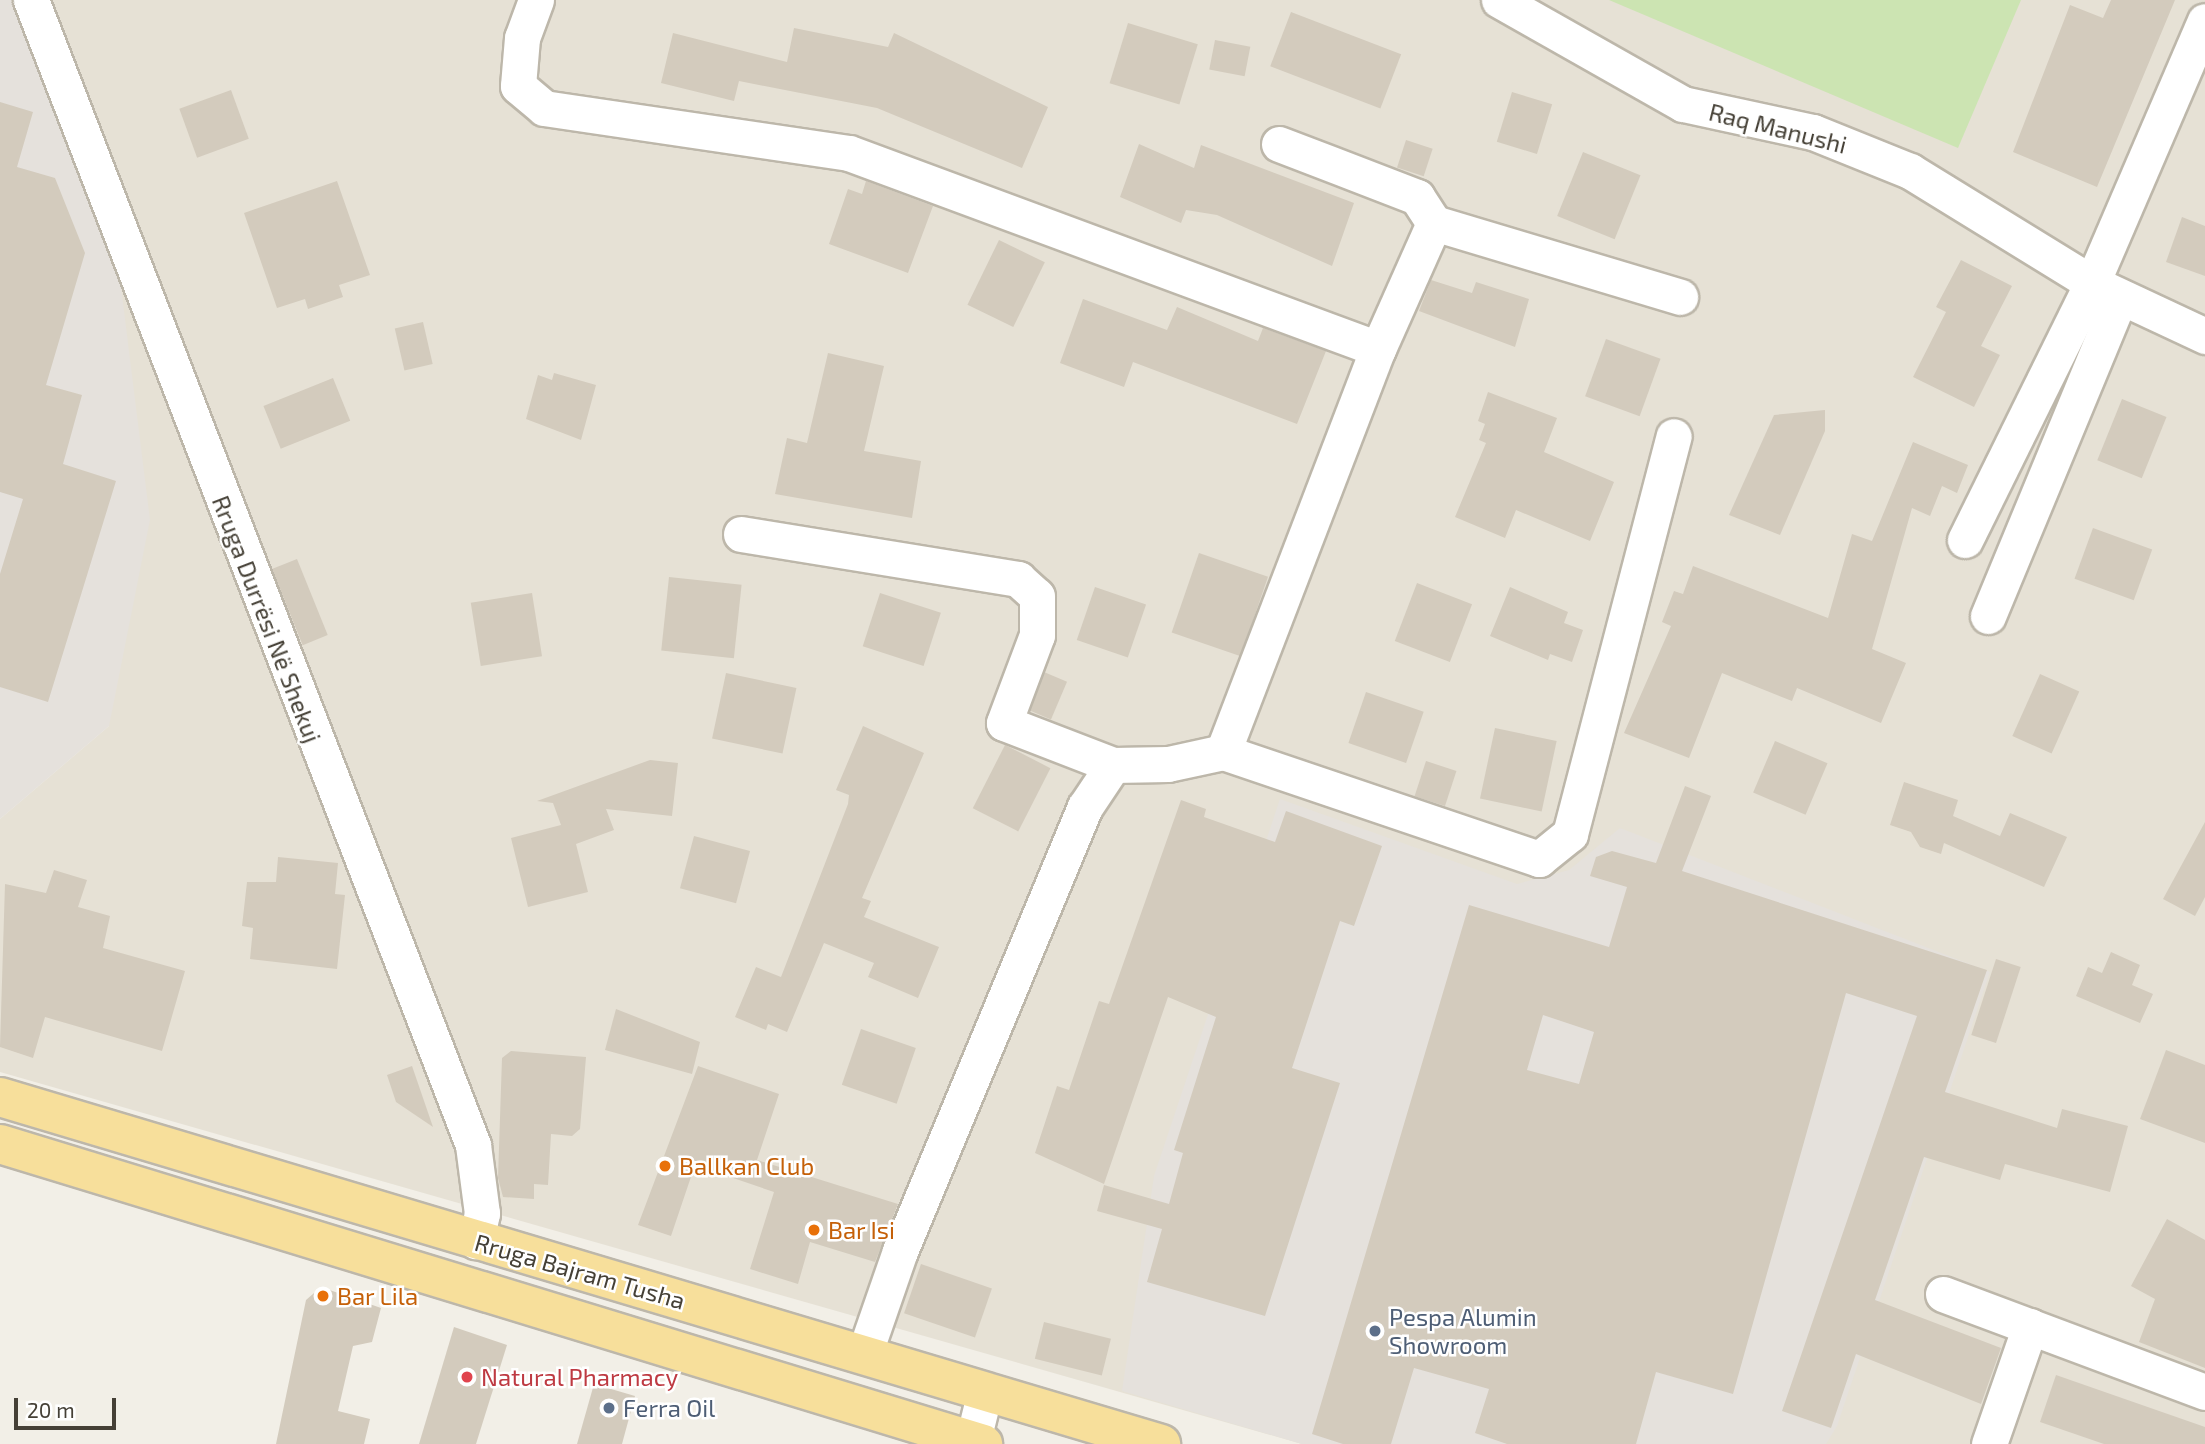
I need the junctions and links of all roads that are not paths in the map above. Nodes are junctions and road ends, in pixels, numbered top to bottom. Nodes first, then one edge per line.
1 (31, 0) edge
2 (536, 0) edge
3 (1499, 0) edge
4 (2205, 21) edge
5 (1279, 144) dead end
6 (1434, 223) junction
7 (2106, 290) junction
8 (1681, 297) dead end
9 (2205, 336) edge
10 (1378, 349) junction
11 (1674, 436) dead end
12 (741, 534) dead end
13 (1965, 540) dead end
14 (1988, 616) dead end
15 (1223, 752) junction
16 (1113, 765) junction
17 (0, 1097) edge
18 (0, 1144) edge
19 (476, 1241) junction
20 (1943, 1294) dead end
21 (2030, 1326) junction
22 (865, 1352) junction
23 (985, 1391) junction
24 (2205, 1392) edge
25 (976, 1443) edge
26 (1161, 1444) edge
27 (1989, 1444) edge

1 - 19 street, Rruga Durrësi Në Shekuj
2 - 10 street
3 - 7 street, Raq Manushi
4 - 7 street
5 - 6 street
6 - 8 street
6 - 10 street
7 - 9 street, Raq Manushi
7 - 13 street
7 - 14 street
10 - 15 street
11 - 15 street
12 - 16 street
15 - 16 street
16 - 22 street
17 - 19 main road, Rruga Bajram Tusha
18 - 25 main road, Rruga Bajram Tusha
19 - 22 main road, Rruga Bajram Tusha
20 - 21 street
21 - 24 street
21 - 27 street
22 - 23 main road, Rruga Bajram Tusha
23 - 25 street
23 - 26 main road, Rruga Bajram Tusha

